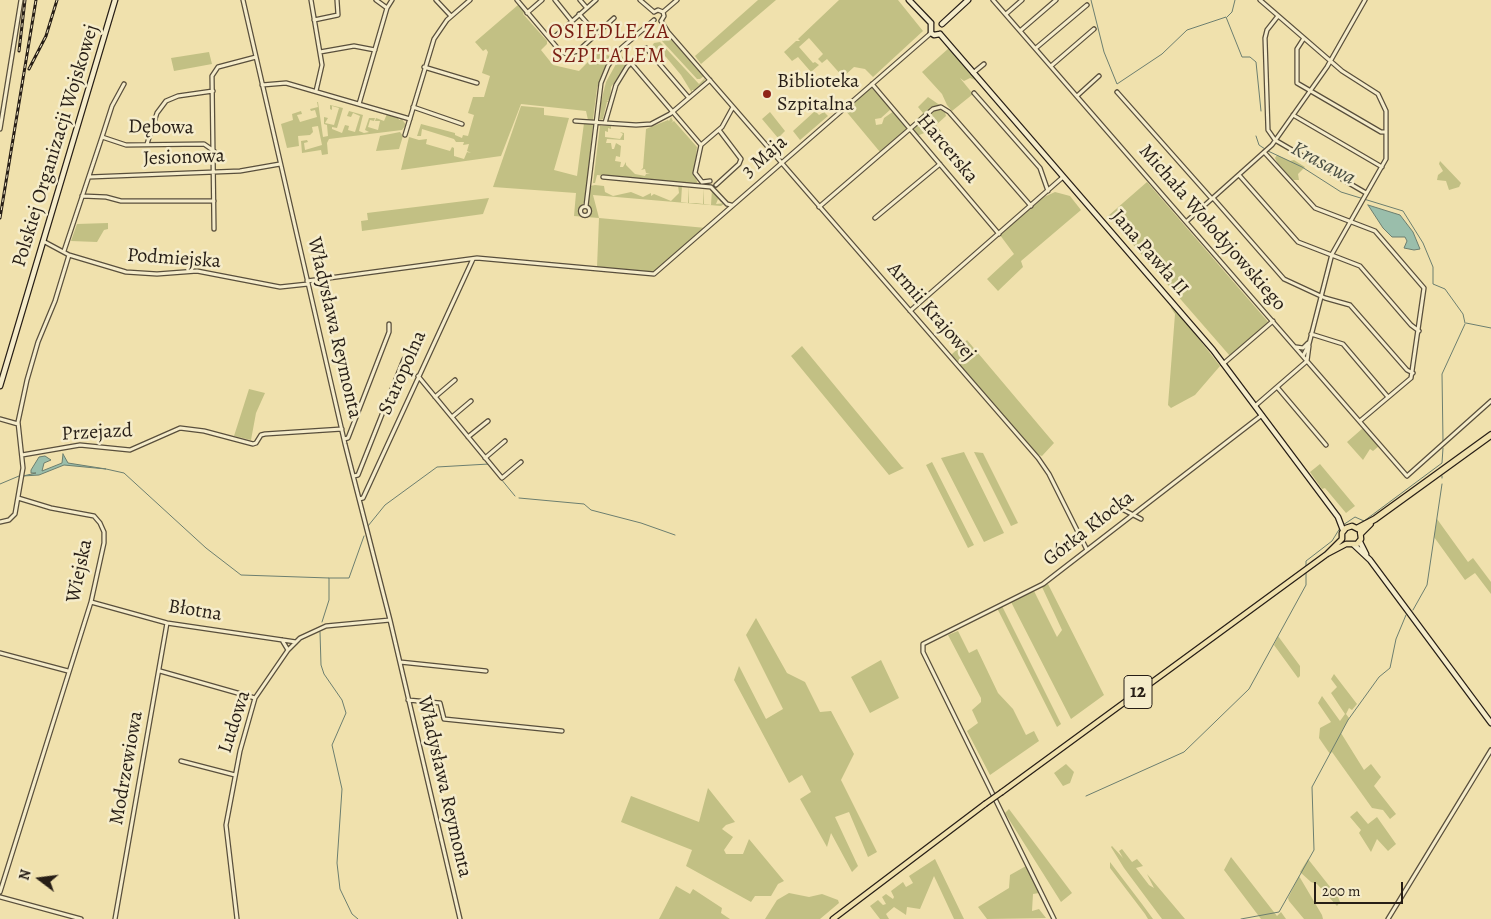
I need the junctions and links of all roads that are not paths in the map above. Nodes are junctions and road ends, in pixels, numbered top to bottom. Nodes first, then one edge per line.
1 (21, 0) edge
2 (115, 0) edge
3 (243, 0) edge
4 (311, 0) edge
5 (337, 0) edge
6 (376, 0) edge
7 (392, 0) edge
8 (436, 0) edge
9 (470, 0) edge
10 (516, 0) edge
11 (542, 0) edge
12 (554, 0) edge
13 (580, 0) edge
14 (596, 0) edge
15 (640, 0) edge
16 (677, 0) edge
17 (909, 0) edge
18 (968, 0) edge
19 (993, 0) edge
20 (1022, 0) edge
21 (1056, 0) edge
22 (1260, 0) edge
23 (1365, 0) edge
24 (1087, 5) dead end
25 (586, 7) junction
26 (387, 8) junction
27 (654, 12) junction
28 (663, 12) junction
29 (527, 13) junction
30 (579, 14) junction
31 (1006, 14) junction
32 (451, 16) junction
33 (1278, 16) junction
34 (614, 18) dead end
35 (314, 20) junction
36 (571, 20) junction
37 (654, 20) junction
38 (661, 21) junction
39 (931, 23) junction
40 (942, 24) junction
41 (1094, 29) dead end
42 (1020, 31) junction
43 (931, 33) junction
44 (597, 34) junction
45 (940, 34) junction
46 (1304, 38) junction
47 (551, 40) junction
48 (1036, 48) junction
49 (375, 50) junction
50 (320, 52) junction
51 (256, 58) junction
52 (1330, 61) junction
53 (631, 63) junction
54 (984, 64) dead end
55 (1051, 66) junction
56 (424, 67) junction
57 (973, 73) junction
58 (1099, 76) dead end
59 (710, 80) junction
60 (477, 83) dead end
61 (124, 84) dead end
62 (872, 84) junction
63 (262, 86) junction
64 (1310, 90) junction
65 (212, 91) junction
66 (316, 91) junction
67 (1117, 92) dead end
68 (974, 93) dead end
69 (1077, 96) junction
70 (689, 98) junction
71 (359, 104) junction
72 (413, 107) junction
73 (733, 107) junction
74 (673, 112) junction
75 (1293, 115) junction
76 (410, 119) junction
77 (575, 121) dead end
78 (595, 123) junction
79 (605, 123) junction
80 (462, 124) dead end
81 (910, 128) junction
82 (0, 129) edge
83 (719, 130) junction
84 (1386, 132) junction
85 (405, 135) dead end
86 (102, 137) junction
87 (1275, 140) junction
88 (147, 144) junction
89 (701, 145) junction
90 (214, 151) junction
91 (1266, 151) junction
92 (781, 162) junction
93 (280, 164) junction
94 (940, 164) junction
95 (1382, 167) junction
96 (215, 172) junction
97 (1239, 175) junction
98 (89, 177) junction
99 (603, 177) dead end
100 (1064, 177) junction
101 (710, 181) dead end
102 (716, 185) dead end
103 (1048, 191) junction
104 (1366, 193) junction
105 (82, 196) junction
106 (1213, 198) junction
107 (214, 201) junction
108 (731, 205) junction
109 (586, 206) dead end
110 (1031, 206) junction
111 (819, 207) junction
112 (875, 218) dead end
113 (1350, 220) junction
114 (1187, 222) junction
115 (214, 229) dead end
116 (999, 234) junction
117 (43, 241) junction
118 (64, 251) junction
119 (1332, 254) junction
120 (69, 255) junction
121 (473, 258) junction
122 (308, 282) junction
123 (1321, 296) junction
124 (910, 311) junction
125 (1273, 322) junction
126 (389, 324) dead end
127 (1419, 331) junction
128 (1310, 334) junction
129 (1310, 341) junction
130 (1296, 347) junction
131 (1303, 356) junction
132 (404, 359) dead end
133 (1307, 360) junction
134 (1223, 364) junction
135 (1413, 373) junction
136 (418, 376) junction
137 (1, 377) edge
138 (455, 380) dead end
139 (0, 386) edge
140 (1277, 387) junction
141 (435, 397) junction
142 (1388, 398) junction
143 (471, 401) dead end
144 (1491, 401) edge
145 (1255, 406) junction
146 (1262, 415) junction
147 (452, 417) junction
148 (0, 419) edge
149 (488, 421) dead end
150 (1360, 421) junction
151 (18, 424) junction
152 (342, 429) junction
153 (1491, 435) edge
154 (468, 437) junction
155 (344, 439) junction
156 (504, 441) dead end
157 (1326, 446) dead end
158 (22, 455) junction
159 (485, 458) junction
160 (521, 462) dead end
161 (354, 476) junction
162 (18, 498) junction
163 (359, 499) junction
164 (1122, 509) dead end
165 (1132, 515) junction
166 (1141, 519) dead end
167 (0, 522) edge
168 (1345, 526) junction
169 (1359, 530) junction
170 (1342, 539) junction
171 (1360, 542) junction
172 (1346, 544) junction
173 (1354, 545) junction
174 (1087, 550) junction
175 (1327, 554) junction
176 (1370, 560) junction
177 (90, 602) junction
178 (390, 620) junction
179 (167, 623) junction
180 (281, 639) junction
181 (296, 642) junction
182 (288, 650) junction
183 (0, 653) edge
184 (399, 662) junction
185 (486, 670) dead end
186 (68, 671) junction
187 (160, 671) junction
188 (255, 698) junction
189 (408, 700) junction
190 (1491, 723) edge
191 (562, 731) dead end
192 (1491, 750) edge
193 (181, 761) dead end
194 (235, 776) junction
195 (0, 892) edge
196 (0, 897) edge
197 (81, 919) edge
198 (115, 919) edge
199 (237, 919) edge
200 (460, 919) edge
201 (833, 919) edge
202 (1054, 919) edge
203 (1388, 919) edge

1 - 82 street
2 - 117 main road, Polskiej Organizacji Wojskowej
3 - 51 street, Władysława Reymonta
4 - 35 street
5 - 35 street
6 - 26 street
7 - 26 street
8 - 32 street
9 - 32 street
10 - 29 street
11 - 29 street
12 - 36 street
13 - 25 street
14 - 25 street
15 - 27 street
16 - 28 street
17 - 39 main road
18 - 40 main road
19 - 31 street, Michała Wołodyjowskiego
20 - 31 street
21 - 42 street
22 - 33 street
23 - 52 street
24 - 48 street
25 - 30 street
26 - 49 street
27 - 28 street
27 - 37 street
28 - 38 street
29 - 47 street
30 - 36 street
30 - 44 street
31 - 42 street, Michała Wołodyjowskiego
32 - 56 street
33 - 46 street
33 - 87 street
34 - 44 street
35 - 50 street
36 - 47 street
37 - 38 street
37 - 78 street
38 - 59 street, Armii Krajowej
39 - 40 main road
39 - 43 main road
40 - 45 main road
41 - 55 street
42 - 48 street, Michała Wołodyjowskiego
43 - 45 main road
43 - 62 street, 3 Maja
44 - 47 street
45 - 57 main road, Jana Pawła II
46 - 52 street
46 - 64 street
48 - 55 street, Michała Wołodyjowskiego
49 - 50 street
49 - 71 street
50 - 66 street
51 - 63 street, Władysława Reymonta
51 - 65 street
52 - 64 street
52 - 84 street
53 - 70 street
53 - 74 street
53 - 79 street
54 - 57 street
55 - 69 street, Michała Wołodyjowskiego
56 - 60 street
56 - 72 street
57 - 100 main road, Jana Pawła II
58 - 69 street
59 - 70 street
59 - 73 street, Armii Krajowej
61 - 86 street, Dębowa
62 - 81 street, Harcerska
62 - 92 street, 3 Maja
63 - 66 street
63 - 93 street, Władysława Reymonta
64 - 75 street
64 - 84 street
65 - 88 street
65 - 90 street
66 - 71 street
67 - 106 street
68 - 103 street
69 - 114 street, Michała Wołodyjowskiego
70 - 74 street
71 - 76 street
72 - 76 street
72 - 80 street
73 - 83 street
73 - 92 street, Armii Krajowej
74 - 79 street
74 - 89 street
75 - 87 street
75 - 95 street
76 - 85 street
77 - 78 street
78 - 79 street
78 - 109 street
81 - 94 street, Harcerska
81 - 110 street
81 - 111 street
83 - 89 street
83 - 102 street
84 - 95 street
86 - 88 street, Dębowa
86 - 98 street
87 - 91 street
87 - 104 street
88 - 90 street, Dębowa
89 - 101 street
90 - 96 street
91 - 97 street
91 - 113 street
92 - 108 street, 3 Maja
92 - 111 street, Armii Krajowej
93 - 96 street, Jesionowa
93 - 122 street, Władysława Reymonta
94 - 112 street
94 - 116 street, Harcerska
95 - 104 street
96 - 98 street, Jesionowa
96 - 107 street
97 - 106 street
97 - 119 street
98 - 105 street
99 - 108 street
100 - 103 street
100 - 134 main road, Jana Pawła II
103 - 110 street
104 - 113 street
105 - 107 street
105 - 118 street
106 - 114 street
106 - 123 street
107 - 115 street
108 - 121 street, 3 Maja
110 - 116 street
111 - 124 street, Armii Krajowej
113 - 119 street
113 - 127 street
114 - 125 street, Michała Wołodyjowskiego
116 - 124 street
117 - 118 street, Podmiejska
117 - 137 main road, Polskiej Organizacji Wojskowej
118 - 120 street, Podmiejska
119 - 123 street
119 - 127 street
120 - 122 street, Podmiejska
120 - 151 street
121 - 122 street, Podmiejska
121 - 136 street, Staropolna
122 - 152 street, Władysława Reymonta
123 - 128 street
123 - 135 street
124 - 174 street, Armii Krajowej
125 - 130 street, Michała Wołodyjowskiego
125 - 134 street
126 - 155 street
127 - 135 street
128 - 129 street
128 - 142 street
129 - 130 street
129 - 131 street
129 - 133 street
130 - 131 street, Michała Wołodyjowskiego
131 - 133 street, Michała Wołodyjowskiego
132 - 161 street
133 - 140 street
133 - 150 street, Michała Wołodyjowskiego
134 - 145 main road, Jana Pawła II
135 - 142 street
136 - 141 street
136 - 163 street, Staropolna
137 - 139 main road, Polskiej Organizacji Wojskowej
138 - 141 street
140 - 145 street
140 - 157 street
141 - 147 street
142 - 150 street
143 - 147 street
144 - 150 street, Michała Wołodyjowskiego
145 - 146 main road, Jana Pawła II
146 - 165 street, Górka Kłocka
146 - 168 main road, Jana Pawła II
147 - 154 street
148 - 151 street
149 - 154 street
151 - 158 street
152 - 155 street, Władysława Reymonta
152 - 158 street, Przejazd
153 - 169 highway
154 - 159 street
155 - 161 street, Władysława Reymonta
156 - 159 street
158 - 162 street
159 - 160 street
161 - 163 street, Władysława Reymonta
162 - 167 street
162 - 177 street, Wiejska
163 - 178 street, Władysława Reymonta
164 - 165 street
165 - 166 street
165 - 174 street, Górka Kłocka
168 - 169 main road
168 - 170 main road
169 - 171 main road
170 - 172 main road
170 - 175 main road, 12
171 - 173 main road
171 - 176 main road
172 - 173 main road
172 - 175 main road, 12
173 - 176 main road
174 - 202 street, Górka Kłocka
175 - 201 main road, 12, bridge
176 - 190 main road
177 - 179 street, Błotna
177 - 186 street, Wiejska
178 - 181 street, Ludowa
178 - 184 street, Władysława Reymonta
179 - 180 street, Błotna
179 - 187 street, Modrzewiowa
180 - 181 street, Błotna
180 - 182 street
181 - 182 street, Ludowa
182 - 188 street, Ludowa
183 - 186 street
184 - 185 street, Władysława Reymonta
184 - 189 street, Władysława Reymonta
186 - 195 street, Wiejska
187 - 188 street
187 - 198 street, Modrzewiowa
188 - 194 street, Ludowa
189 - 191 street
189 - 200 street, Władysława Reymonta
192 - 203 street
193 - 194 street
194 - 199 street, Ludowa
196 - 197 street

